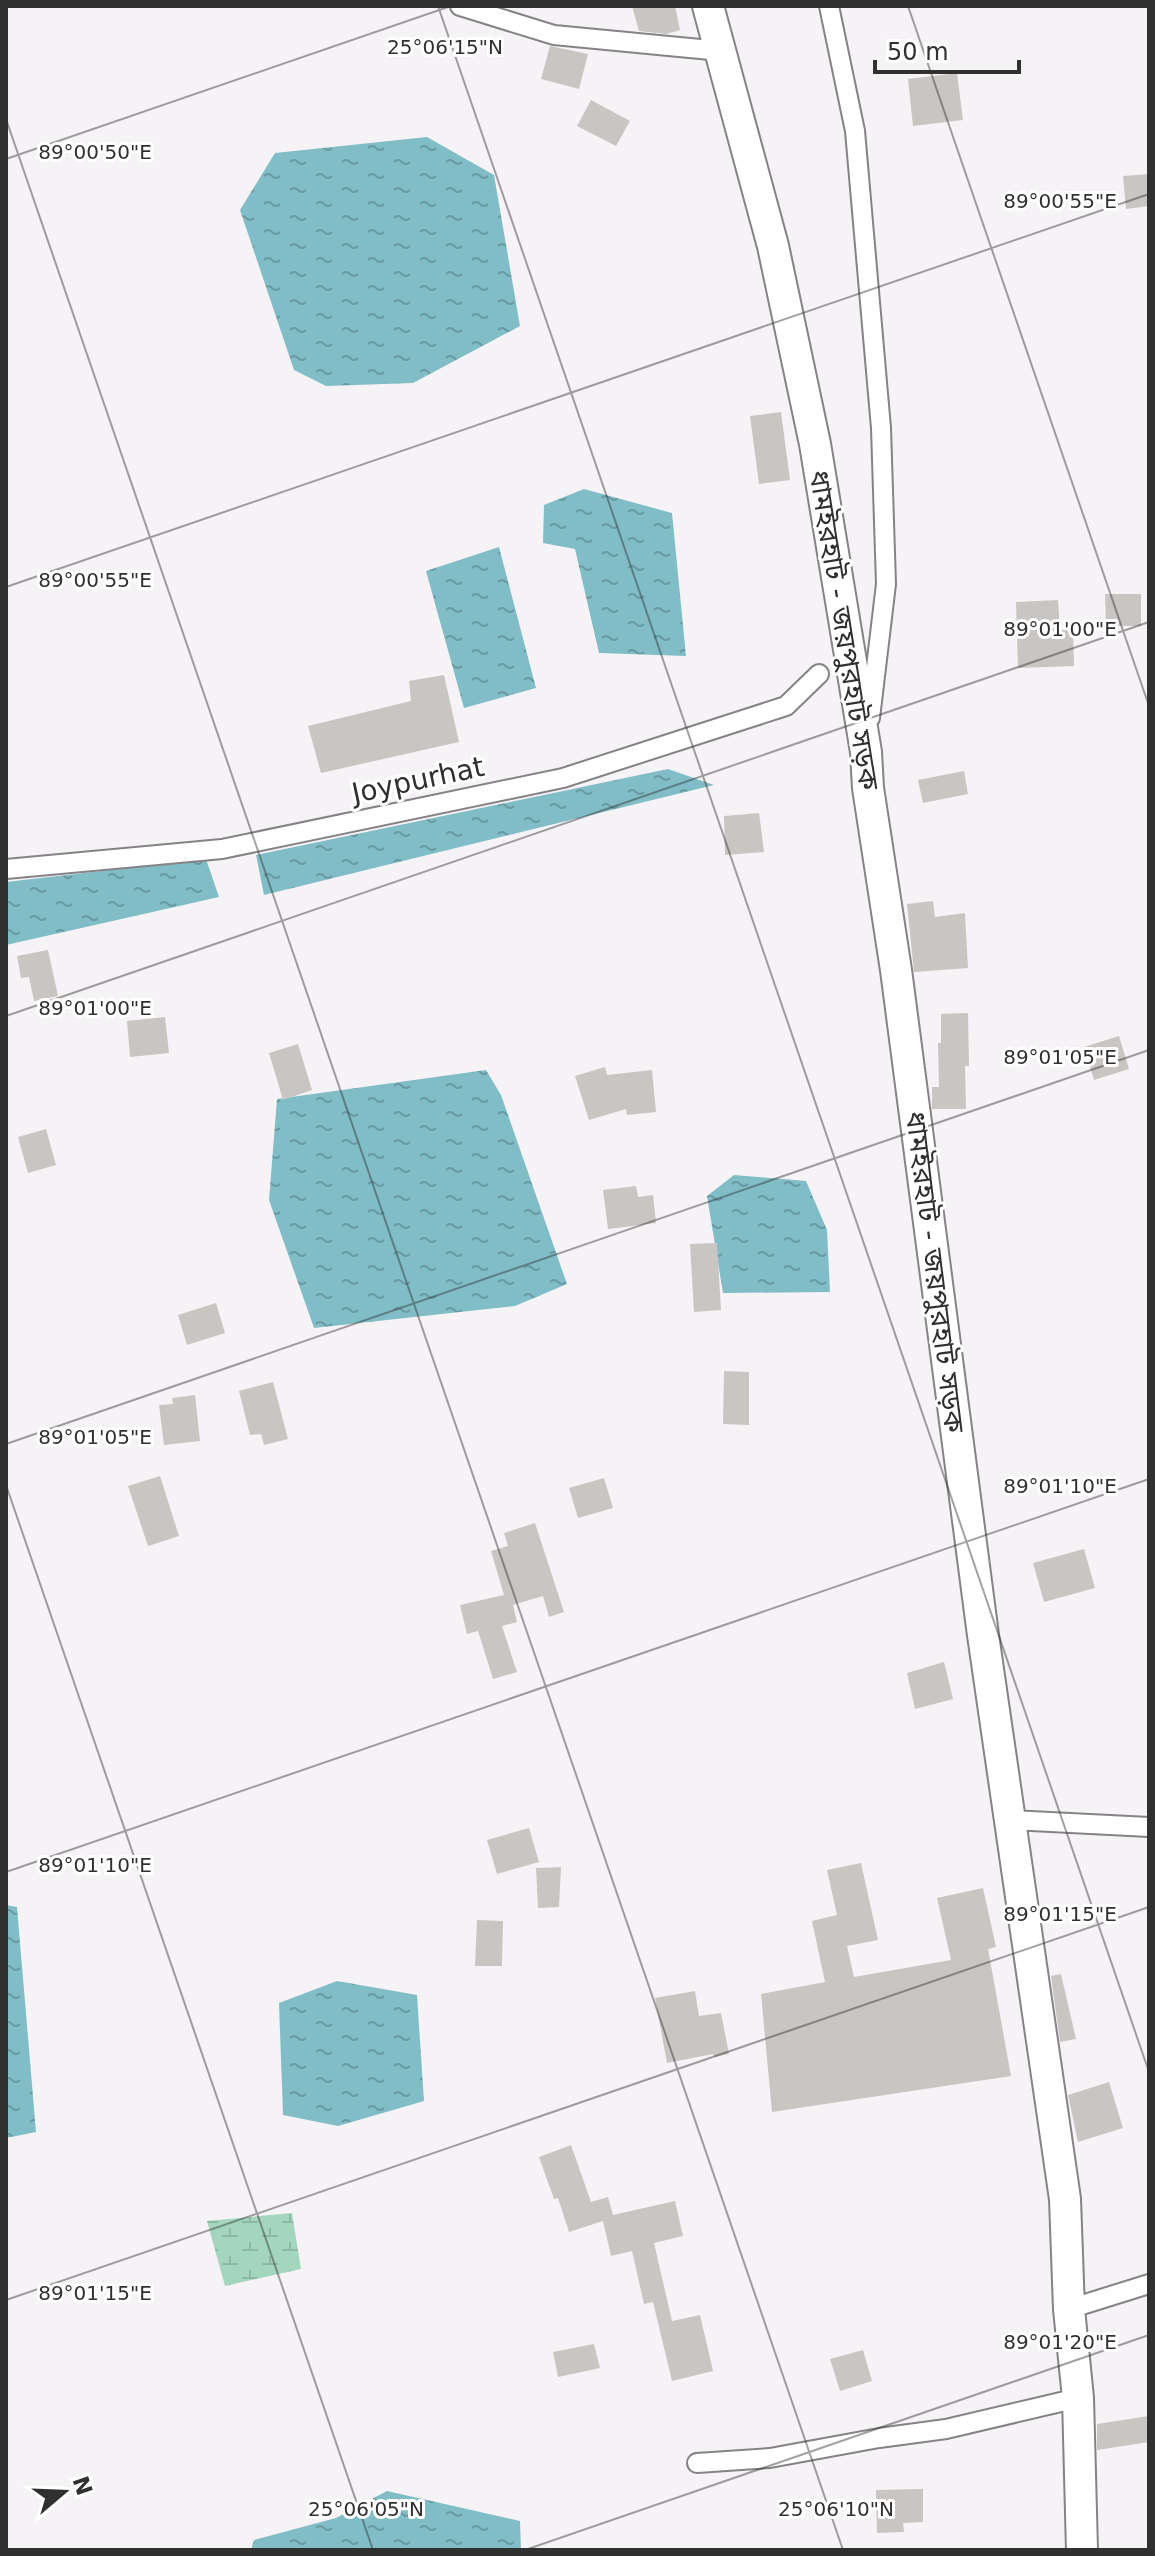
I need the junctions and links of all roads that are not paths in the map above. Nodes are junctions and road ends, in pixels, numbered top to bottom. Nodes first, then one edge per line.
1 (460, 6) edge
2 (708, 6) edge
3 (829, 6) edge
4 (721, 51) junction
5 (819, 674) dead end
6 (866, 752) junction
7 (6, 869) edge
8 (1009, 1820) junction
9 (1149, 1827) edge
10 (1149, 2284) edge
11 (1069, 2309) junction
12 (1078, 2398) junction
13 (697, 2463) dead end
14 (1082, 2550) edge

1 - 4 street
2 - 4 main road, ধামইরহাট - জয়পুরহাট সড়ক
3 - 6 street
4 - 6 main road, ধামইরহাট - জয়পুরহাট সড়ক
5 - 7 street, Joypurhat
6 - 8 main road, ধামইরহাট - জয়পুরহাট সড়ক
8 - 9 street
8 - 11 main road, ধামইরহাট - জয়পুরহাট সড়ক
10 - 11 street
11 - 12 main road, ধামইরহাট - জয়পুরহাট সড়ক
12 - 13 street
12 - 14 main road, ধামইরহাট - জয়পুরহাট সড়ক

